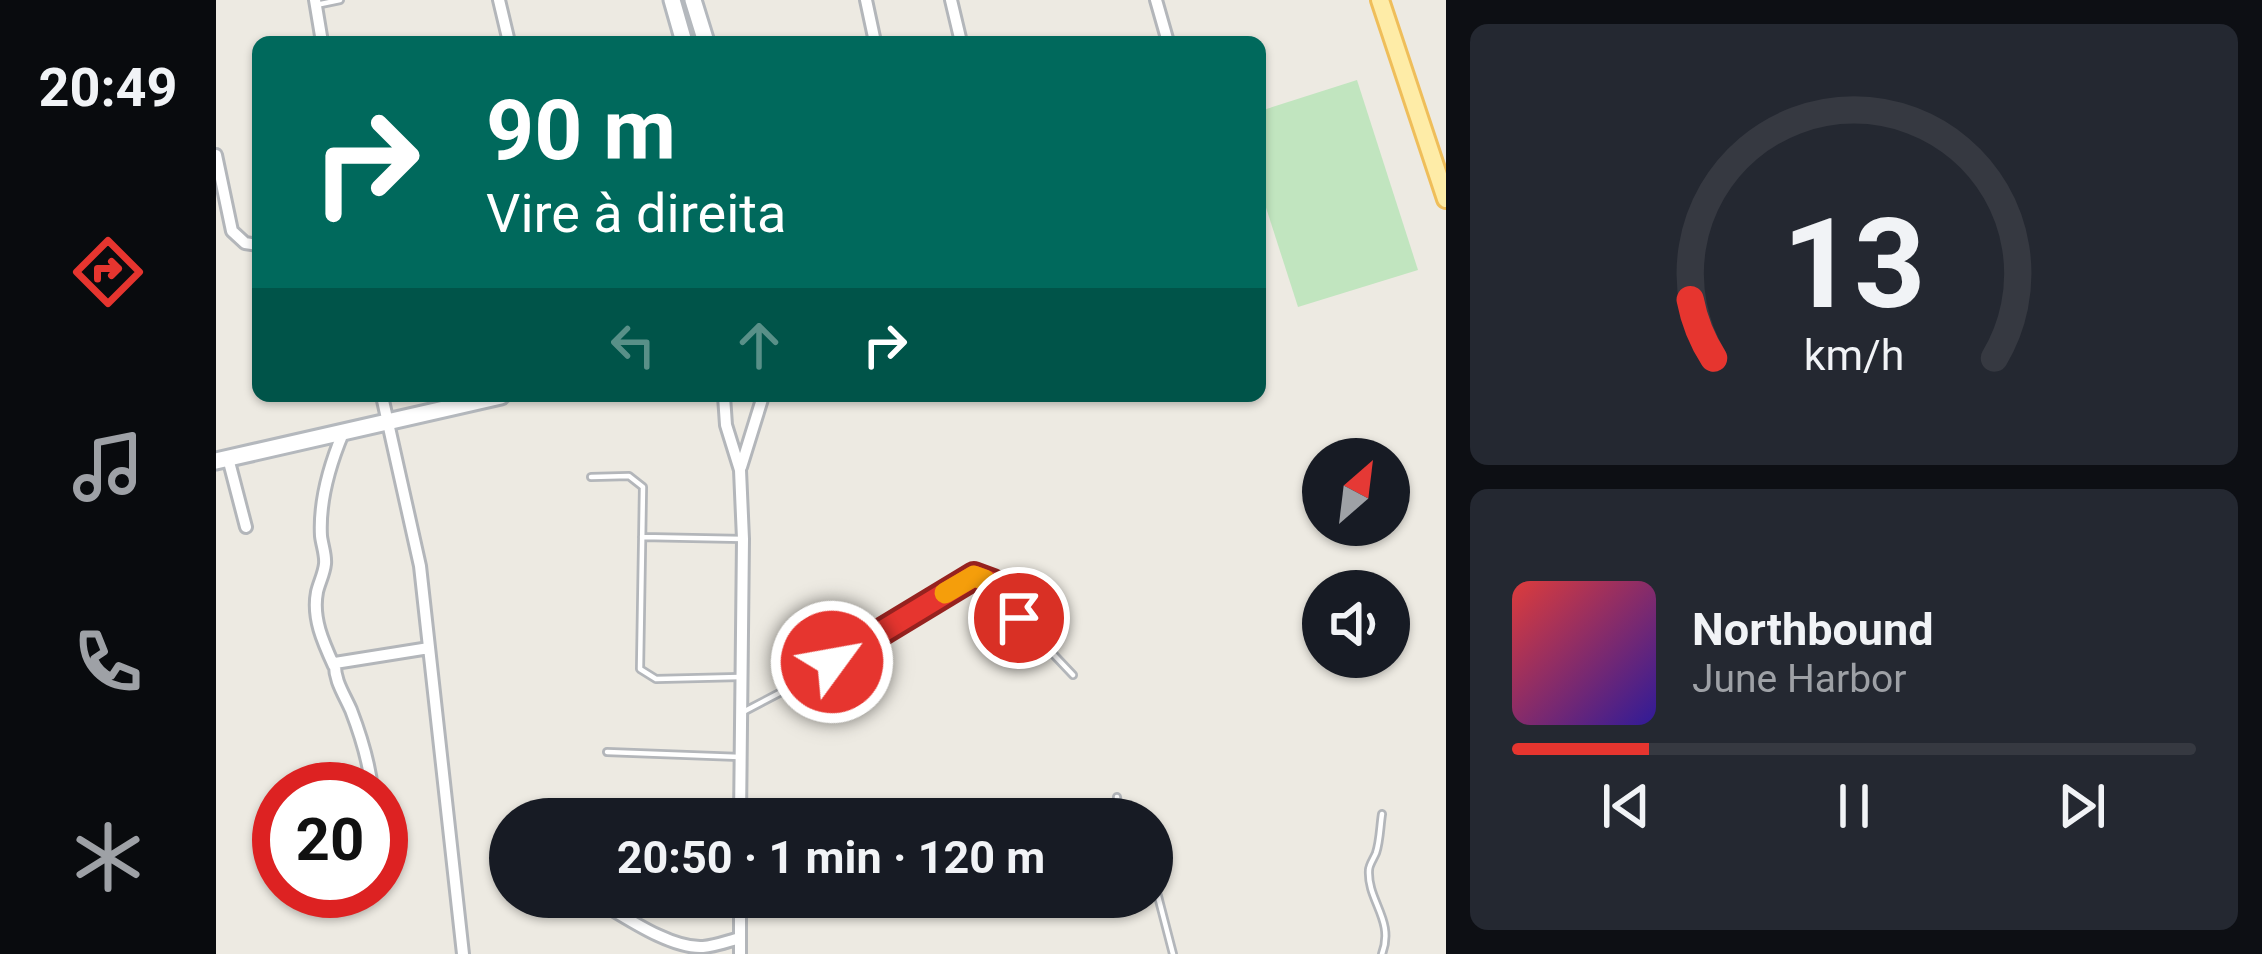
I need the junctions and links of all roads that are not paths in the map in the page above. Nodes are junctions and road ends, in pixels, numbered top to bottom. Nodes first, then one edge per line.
1 (340, 0) edge
2 (499, 0) edge
3 (672, 0) edge
4 (693, 0) edge
5 (866, 0) edge
6 (951, 0) edge
7 (1156, 0) edge
8 (1380, 0) edge
9 (315, 2) edge
10 (321, 36) edge
11 (508, 36) edge
12 (682, 36) edge
13 (704, 36) edge
14 (874, 36) edge
15 (960, 36) edge
16 (1166, 36) edge
17 (216, 155) edge
18 (1446, 199) edge
19 (252, 244) edge
20 (383, 402) edge
21 (475, 402) edge
22 (724, 402) edge
23 (761, 402) edge
24 (386, 423) junction
25 (343, 433) junction
26 (222, 460) edge
27 (740, 470) junction
28 (591, 477) dead end
29 (246, 527) dead end
30 (643, 537) junction
31 (743, 538) junction
32 (429, 648) junction
33 (334, 666) junction
34 (1073, 675) dead end
35 (740, 677) junction
36 (740, 714) junction
37 (607, 752) dead end
38 (740, 757) junction
39 (367, 762) edge
40 (740, 798) edge
41 (1382, 814) dead end
42 (628, 918) edge
43 (740, 918) edge
44 (1164, 918) edge
45 (740, 938) junction
46 (463, 954) edge
47 (740, 954) edge
48 (1173, 954) edge
49 (1382, 954) edge

1 - 9 lane
2 - 11 street
3 - 12 street
4 - 13 street
5 - 14 street
6 - 15 street
7 - 16 street
8 - 18 main road
9 - 10 street
17 - 19 street
20 - 24 street
21 - 24 street
22 - 27 street
23 - 27 street
24 - 25 street
24 - 32 street
25 - 26 street
25 - 33 street
26 - 29 street
27 - 31 street
28 - 30 lane
30 - 31 lane
30 - 35 lane
31 - 35 street
32 - 33 street
32 - 46 street
33 - 39 street
34 - 36 lane
35 - 36 street
36 - 38 street
37 - 38 lane
38 - 40 street
41 - 49 lane
42 - 45 street
43 - 45 street
44 - 48 lane
45 - 47 street

